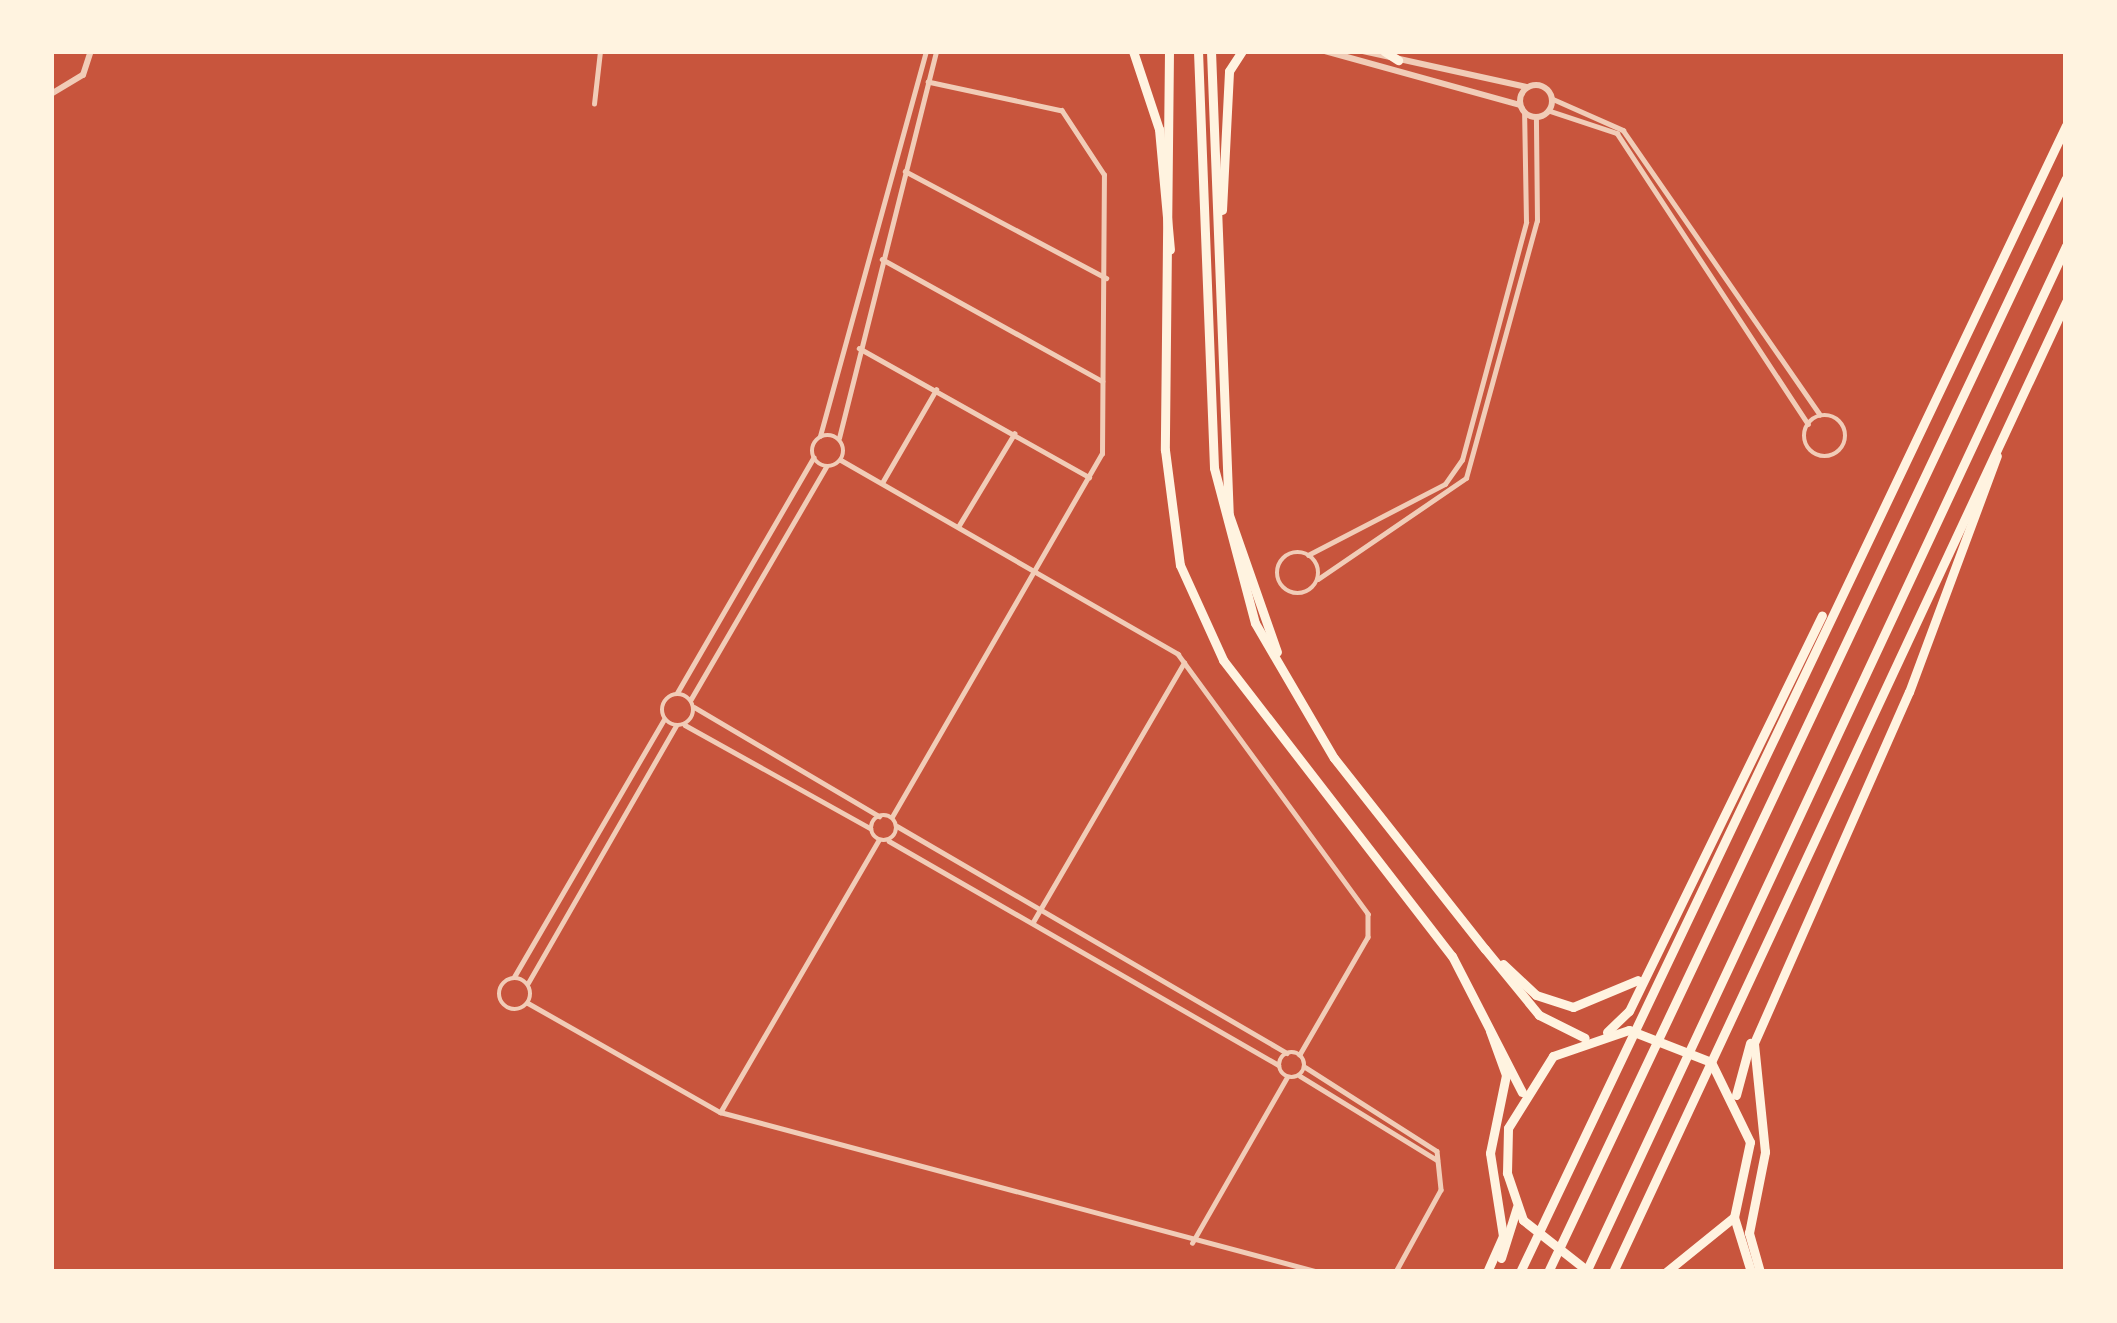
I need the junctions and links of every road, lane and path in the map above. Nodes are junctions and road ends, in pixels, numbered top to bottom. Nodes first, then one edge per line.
1 (91, 51) edge
2 (600, 51) edge
3 (926, 51) edge
4 (936, 51) edge
5 (1133, 51) edge
6 (1169, 51) edge
7 (1198, 51) edge
8 (1211, 51) edge
9 (1242, 51) edge
10 (1325, 51) edge
11 (1363, 51) edge
12 (1384, 51) edge
13 (1398, 60) junction
14 (928, 82) junction
15 (1527, 87) junction
16 (51, 94) edge
17 (1552, 99) junction
18 (594, 104) dead end
19 (1522, 108) junction
20 (1550, 111) junction
21 (1536, 118) junction
22 (2066, 125) edge
23 (905, 170) junction
24 (2066, 178) edge
25 (1217, 239) junction
26 (2066, 246) edge
27 (882, 259) junction
28 (1174, 260) junction
29 (1106, 278) junction
30 (2066, 302) edge
31 (859, 348) junction
32 (1104, 382) junction
33 (936, 389) junction
34 (2012, 412) junction
35 (1820, 415) junction
36 (1808, 424) junction
37 (1014, 434) junction
38 (820, 436) junction
39 (839, 438) junction
40 (813, 458) junction
41 (841, 460) junction
42 (826, 467) junction
43 (1089, 477) junction
44 (882, 483) junction
45 (958, 527) junction
46 (1308, 555) junction
47 (1034, 571) junction
48 (1846, 575) junction
49 (1318, 579) junction
50 (1184, 663) junction
51 (1292, 691) junction
52 (677, 693) junction
53 (692, 703) junction
54 (664, 719) junction
55 (685, 724) junction
56 (676, 726) junction
57 (879, 816) junction
58 (892, 818) junction
59 (897, 826) junction
60 (870, 828) junction
61 (878, 841) junction
62 (889, 841) junction
63 (1040, 910) junction
64 (1033, 922) junction
65 (1797, 943) junction
66 (1485, 949) junction
67 (1647, 972) junction
68 (514, 977) junction
69 (528, 983) junction
70 (528, 1003) junction
71 (1479, 1004) junction
72 (1607, 1032) junction
73 (1585, 1038) junction
74 (1287, 1053) junction
75 (1300, 1055) junction
76 (1278, 1065) junction
77 (1305, 1066) junction
78 (1300, 1076) junction
79 (1287, 1077) junction
80 (1522, 1092) junction
81 (1736, 1095) junction
82 (721, 1112) junction
83 (1439, 1163) junction
84 (1517, 1207) junction
85 (1734, 1217) junction
86 (1192, 1243) junction
87 (1319, 1272) edge
88 (1396, 1272) edge
89 (1490, 1272) edge
90 (1520, 1272) edge
91 (1548, 1272) edge
92 (1588, 1272) edge
93 (1613, 1272) edge
94 (1670, 1272) edge
95 (1755, 1272) edge

1 - 16 street
2 - 18 street
3 - 38 street
4 - 14 street
5 - 28 highway
6 - 28 highway
7 - 51 highway
8 - 25 highway
9 - 25 highway
10 - 19 street
11 - 13 street
12 - 13 highway
13 - 15 street
14 - 23 street
14 - 29 street
15 - 17 street
15 - 19 street
17 - 20 street
17 - 35 street
19 - 21 street
19 - 46 street
20 - 21 street
20 - 36 street
21 - 49 street
22 - 48 highway
23 - 27 street
23 - 29 street
24 - 91 highway
25 - 51 highway
26 - 92 highway
27 - 31 street
27 - 32 street
28 - 71 highway
29 - 32 street
30 - 34 highway
31 - 33 street
31 - 39 street
32 - 43 street
33 - 37 street
33 - 44 street
34 - 65 highway
34 - 93 highway
35 - 36 street
35 - 36 street
37 - 43 street
37 - 45 street
38 - 39 street
38 - 40 street
39 - 41 street
40 - 42 street
40 - 52 street
41 - 42 street
41 - 44 street
42 - 53 street
43 - 47 street
44 - 45 street
45 - 47 street
46 - 49 street
46 - 49 street
47 - 50 street
47 - 58 street
48 - 67 highway
48 - 90 highway
50 - 63 street
50 - 75 street
51 - 66 highway
52 - 53 street
52 - 54 street
53 - 55 street
53 - 57 street
54 - 56 street
54 - 68 street
55 - 56 street
55 - 60 street
56 - 69 street
57 - 58 street
57 - 60 street
58 - 59 street
59 - 62 street
59 - 63 street
60 - 61 street
61 - 62 street
61 - 82 street
62 - 64 street
63 - 64 street
63 - 74 street
64 - 76 street
65 - 81 highway
65 - 95 highway
66 - 67 highway
66 - 73 highway
67 - 72 highway
68 - 69 street
68 - 70 street
69 - 70 street
70 - 82 street
71 - 80 highway
71 - 89 highway
72 - 73 highway
72 - 81 highway
73 - 80 highway
74 - 75 street
74 - 76 street
75 - 77 street
76 - 79 street
77 - 78 street
77 - 83 street
78 - 79 street
78 - 83 street
79 - 86 street
80 - 84 highway
81 - 85 highway
82 - 86 street
83 - 88 street
84 - 89 highway
84 - 92 highway
85 - 94 highway
85 - 95 highway
86 - 87 street

